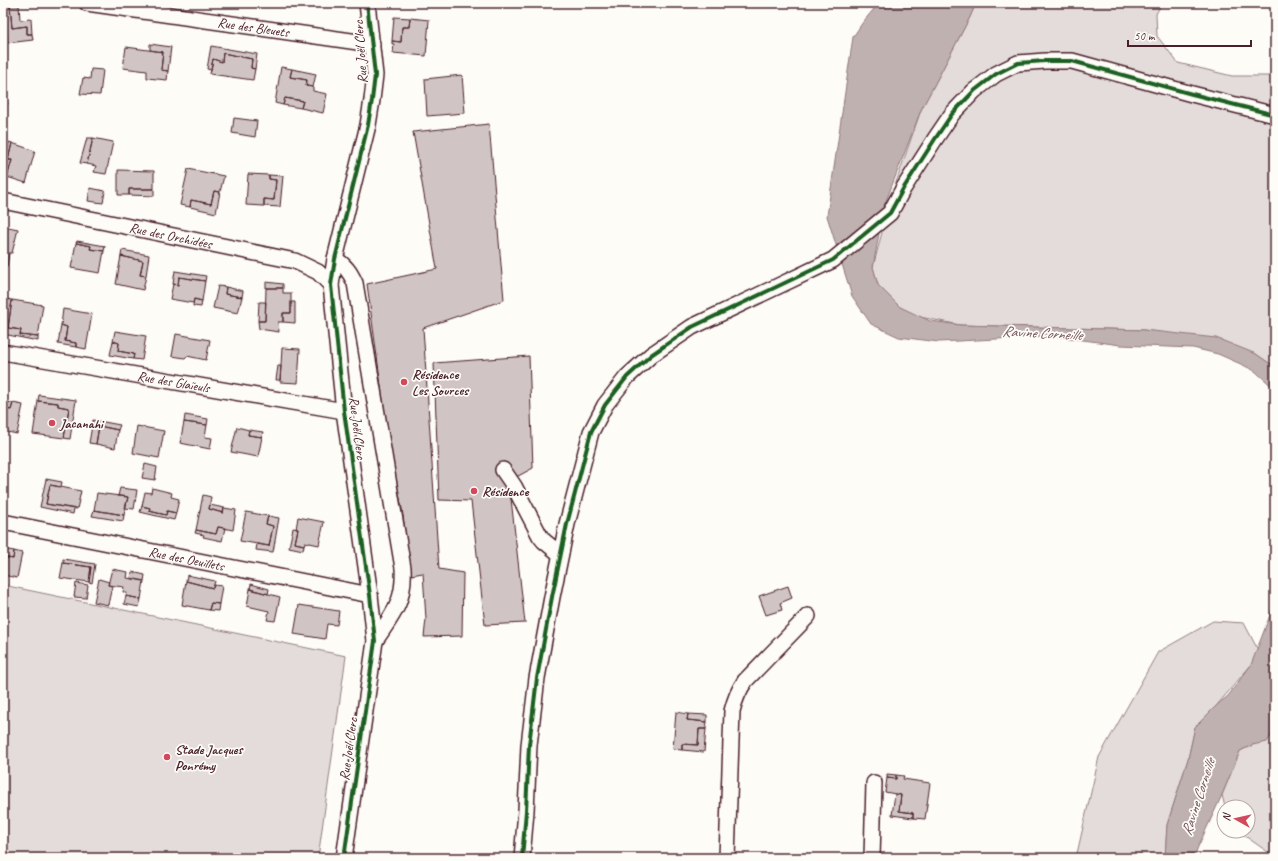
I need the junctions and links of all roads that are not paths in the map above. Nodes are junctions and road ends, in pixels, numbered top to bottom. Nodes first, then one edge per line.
1 (87, 3) edge
2 (367, 3) edge
3 (372, 44) junction
4 (1275, 115) edge
5 (3, 201) edge
6 (335, 259) junction
7 (331, 286) junction
8 (3, 352) edge
9 (344, 411) junction
10 (503, 470) dead end
11 (3, 522) edge
12 (560, 554) junction
13 (370, 595) junction
14 (808, 616) dead end
15 (375, 641) junction
16 (874, 783) dead end
17 (344, 858) edge
18 (522, 858) edge
19 (727, 858) edge
20 (872, 858) edge

1 - 3 street, Rue des Bleuets
2 - 3 street, Rue Joël Clerc
3 - 6 street, Rue Joël Clerc
4 - 12 street
5 - 7 street, Rue des Orchidées
6 - 7 street, Rue Joël Clerc
6 - 15 street
7 - 9 street, Rue Joël Clerc
8 - 9 street, Rue des Glaïeuls
9 - 13 street, Rue Joël Clerc
10 - 12 street
11 - 13 street, Rue des Oeuillets
12 - 18 street
13 - 15 street, Rue Joël Clerc
14 - 19 street
15 - 17 street, Rue Joël Clerc
16 - 20 street

